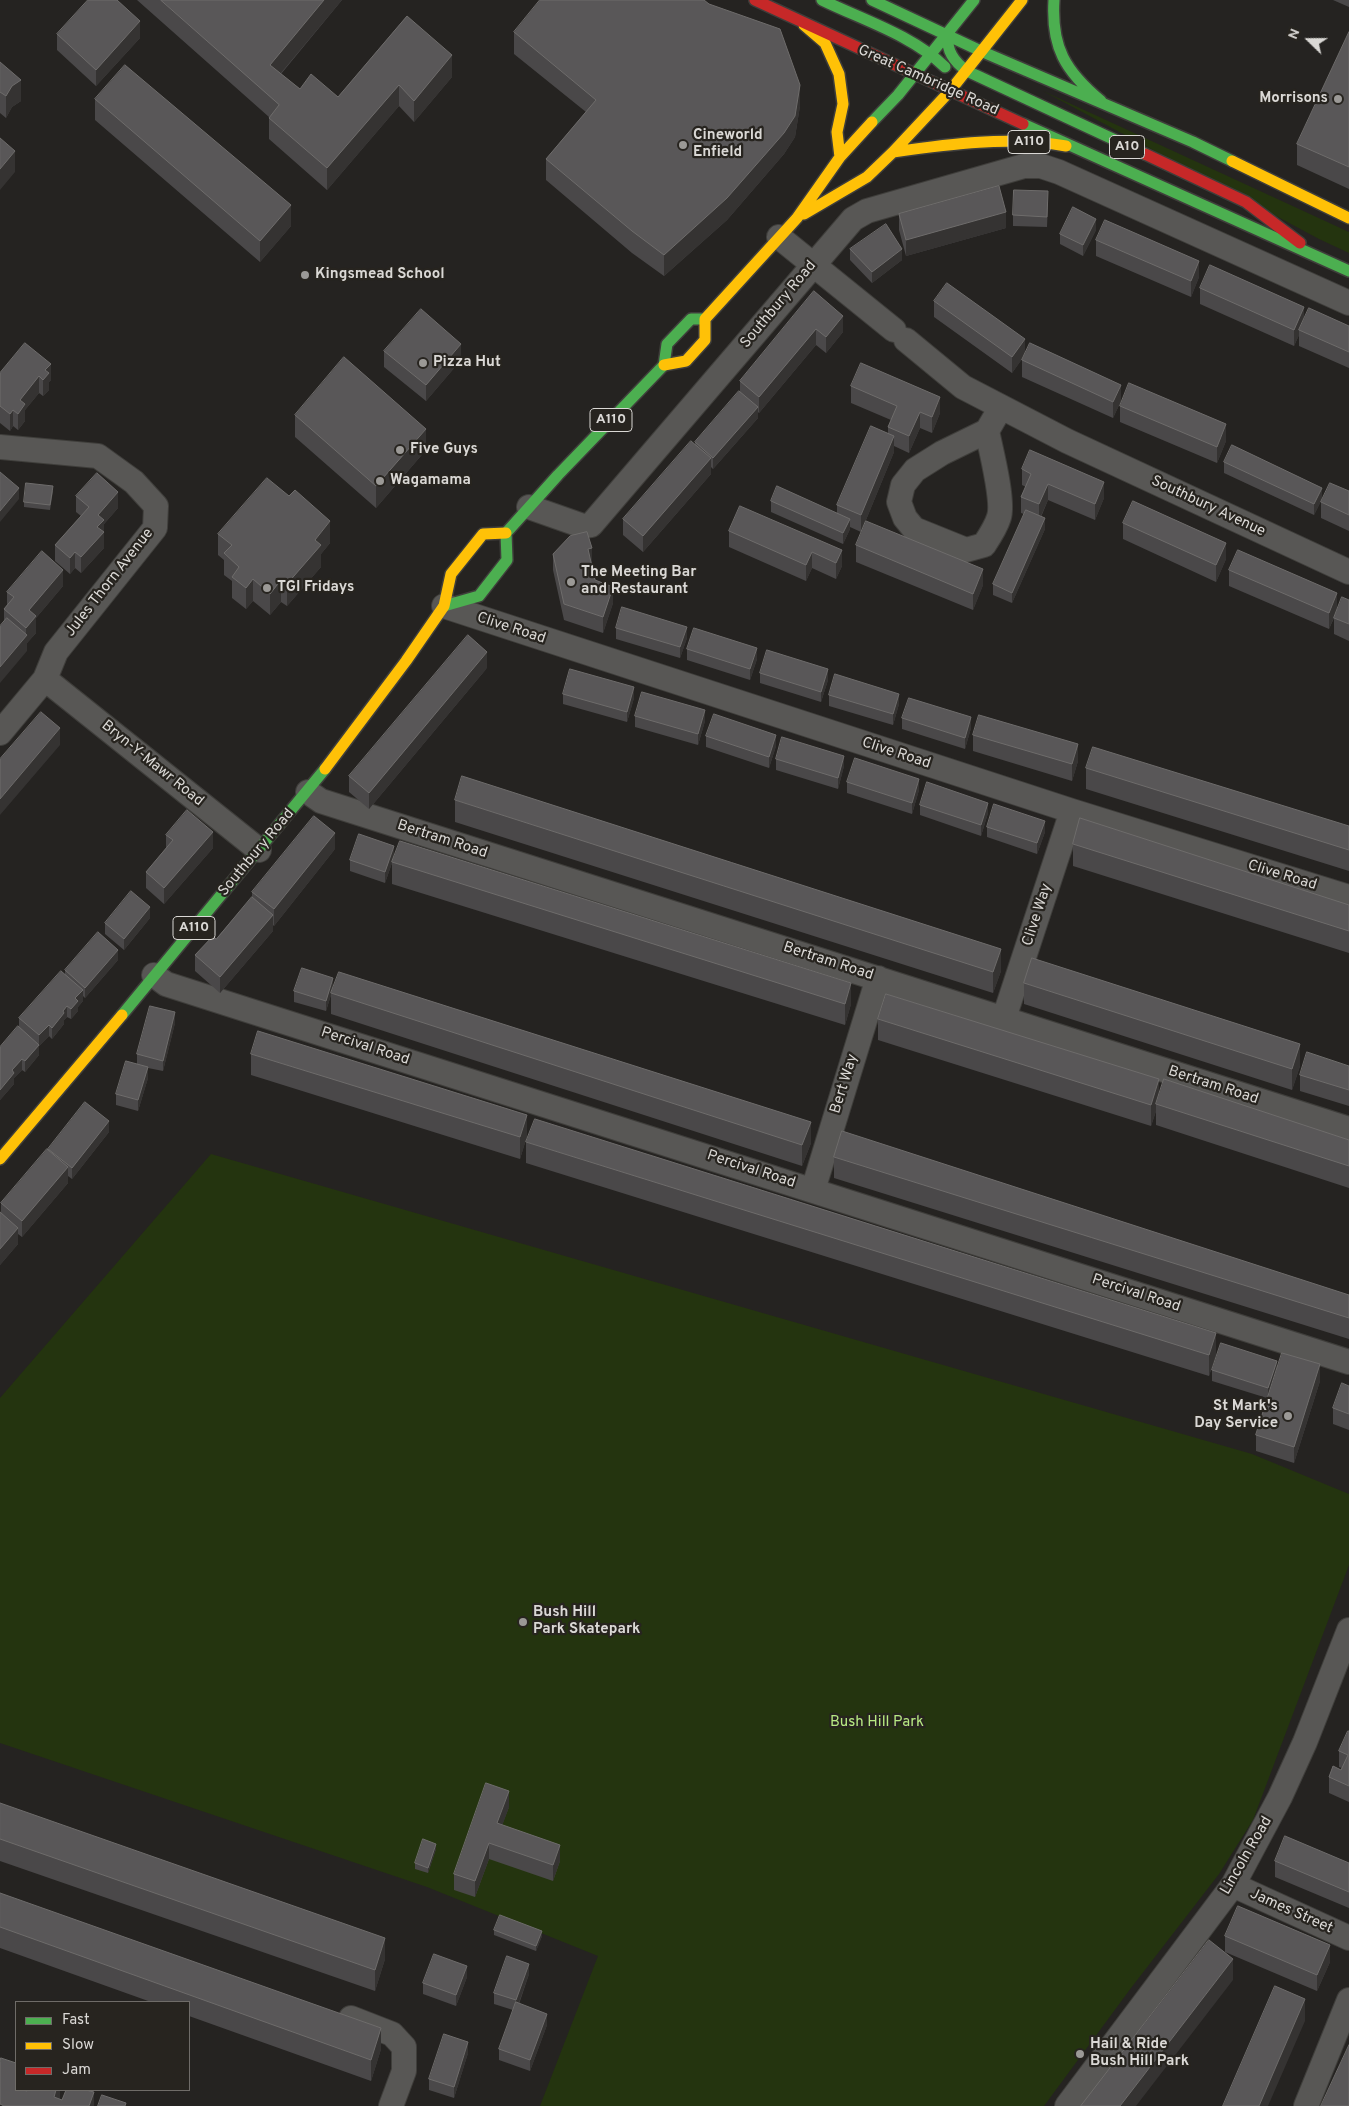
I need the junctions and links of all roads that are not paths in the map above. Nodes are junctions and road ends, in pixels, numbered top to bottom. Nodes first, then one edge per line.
1 (755, 0) edge
2 (822, 0) edge
3 (872, 0) edge
4 (974, 0) edge
5 (1022, 0) edge
6 (1054, 0) edge
7 (803, 24) junction
8 (947, 34) junction
9 (983, 52) junction
10 (931, 55) junction
11 (967, 71) junction
12 (915, 75) junction
13 (950, 92) junction
14 (1102, 102) junction
15 (1084, 151) junction
16 (893, 152) junction
17 (840, 157) junction
18 (798, 218) junction
19 (1349, 218) edge
20 (779, 237) junction
21 (1319, 257) junction
22 (813, 264) junction
23 (1349, 271) edge
24 (1349, 303) edge
25 (705, 319) junction
26 (664, 365) junction
27 (1001, 407) junction
28 (987, 431) junction
29 (0, 447) edge
30 (529, 506) junction
31 (506, 534) junction
32 (1349, 572) edge
33 (444, 606) junction
34 (45, 679) junction
35 (0, 733) edge
36 (308, 792) junction
37 (1072, 811) junction
38 (259, 850) junction
39 (1349, 897) edge
40 (154, 975) junction
41 (878, 978) junction
42 (1004, 1018) junction
43 (1349, 1130) edge
44 (0, 1159) edge
45 (812, 1190) junction
46 (1349, 1362) edge
47 (1349, 1630) edge
48 (1233, 1886) junction
49 (1349, 1938) edge
50 (1349, 2000) edge
51 (332, 2012) edge
52 (391, 2106) edge
53 (1067, 2106) edge
54 (1306, 2106) edge

1 - 7 main road, Great Cambridge Road / A10
2 - 10 main road
3 - 8 main road, A10
4 - 8 main road
5 - 9 main road
6 - 14 main road
7 - 12 main road, Great Cambridge Road / A10
7 - 17 main road
8 - 9 main road, A10
8 - 10 main road
8 - 11 main road, A10
9 - 11 main road
9 - 14 main road, A10
10 - 12 main road
10 - 13 main road
11 - 13 main road
11 - 21 main road, A10
12 - 13 main road, Great Cambridge Road / A10
12 - 17 main road
13 - 15 main road, Great Cambridge Road / A10
13 - 16 main road
14 - 19 main road, A10
15 - 16 main road, A110
15 - 21 main road, Great Cambridge Road / A10
16 - 18 main road
17 - 18 main road
18 - 20 main road
20 - 22 street
20 - 25 main road
21 - 23 main road, Great Cambridge Road / A10
22 - 24 street, Southbury Road
22 - 27 street, Southbury Avenue
22 - 30 street, Southbury Road
25 - 26 main road
25 - 26 main road
26 - 30 main road, A110
27 - 28 street
27 - 32 street, Southbury Avenue
28 - 28 street
29 - 34 street, Jules Thorn Avenue
30 - 31 main road, A110
31 - 33 main road, Southbury Road / A110
31 - 33 main road
33 - 36 main road, Southbury Road / A110
33 - 37 street, Clive Road
34 - 35 street, Jules Thorn Avenue
34 - 38 street, Bryn-Y-Mawr Road
36 - 38 main road, Southbury Road / A110
36 - 41 street, Bertram Road
37 - 39 street, Clive Road
37 - 42 street, Clive Way
38 - 40 main road, Southbury Road / A110
40 - 44 main road, Southbury Road / A110
40 - 45 street, Percival Road
41 - 42 street, Bertram Road
41 - 45 street, Bert Way
42 - 43 street, Bertram Road
45 - 46 street, Percival Road
47 - 48 street, Lincoln Road
48 - 49 street, James Street
48 - 53 street, Lincoln Road
50 - 54 street
51 - 52 street

